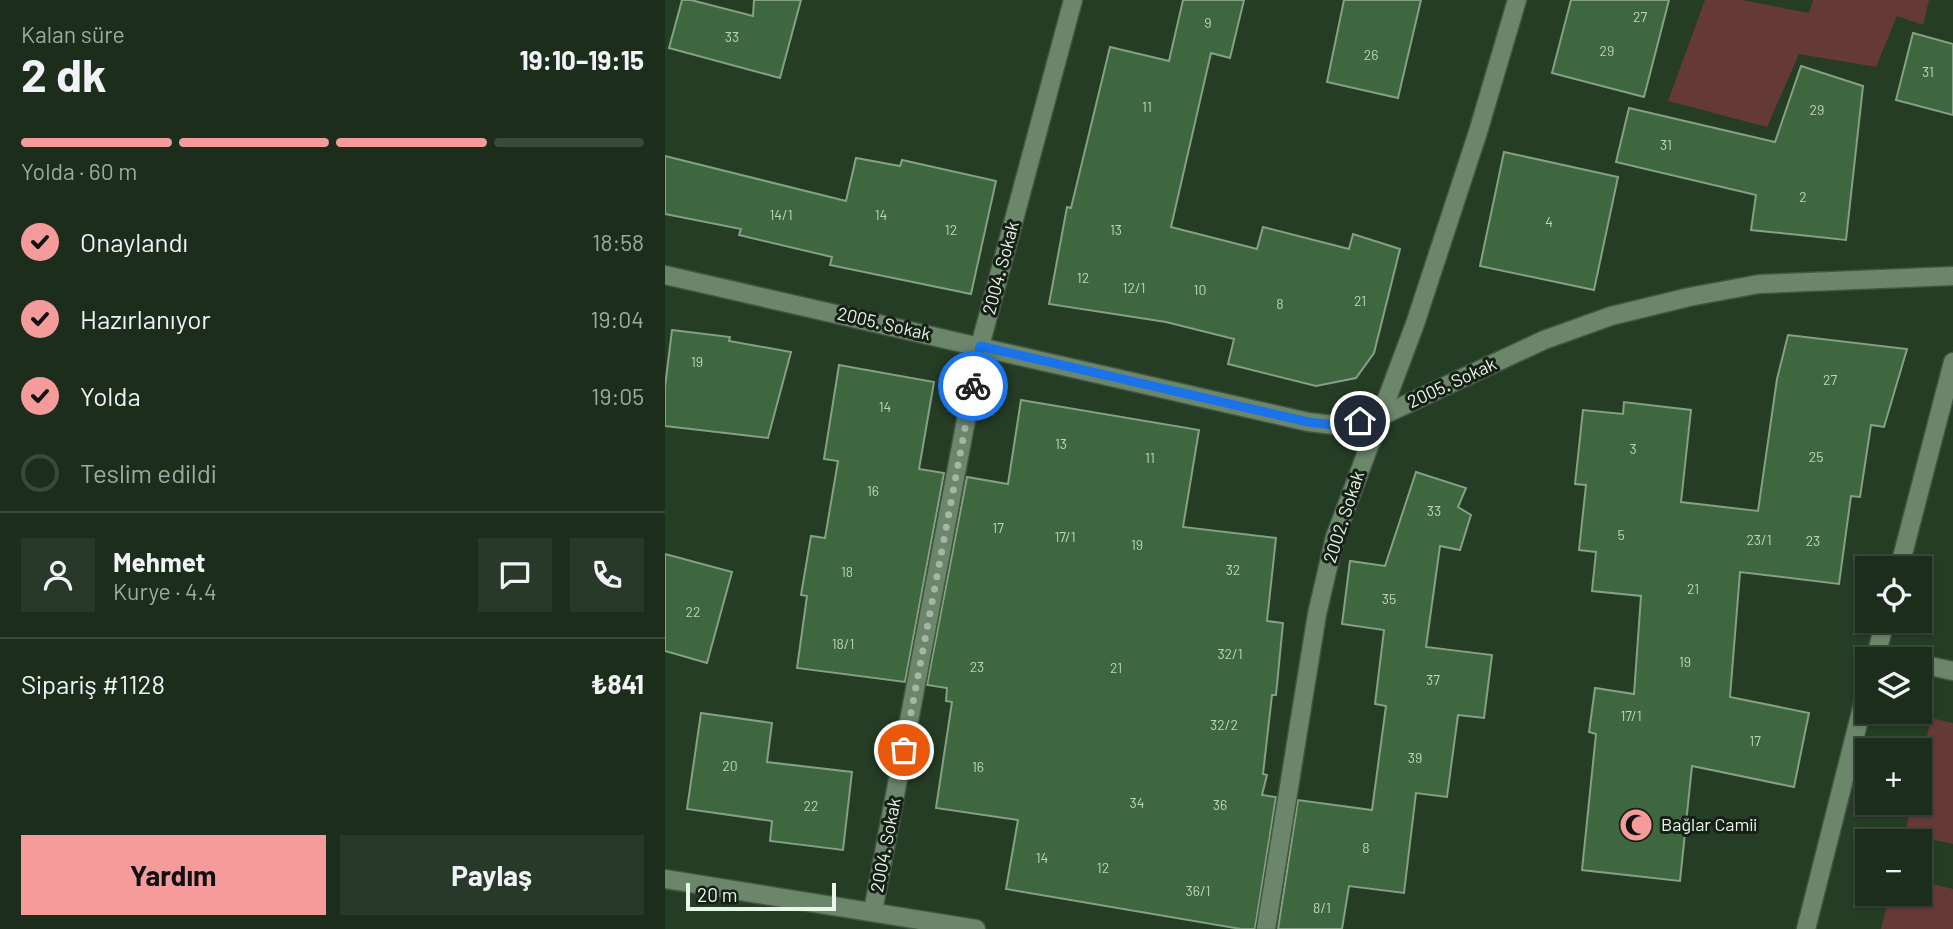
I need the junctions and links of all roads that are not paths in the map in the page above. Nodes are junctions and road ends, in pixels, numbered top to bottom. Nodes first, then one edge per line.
1 (1073, 0) edge
2 (1517, 0) edge
3 (665, 275) edge
4 (1953, 276) edge
5 (980, 346) junction
6 (1953, 362) edge
7 (1378, 417) junction
8 (1902, 556) edge
9 (1932, 667) edge
10 (1953, 671) edge
11 (1858, 724) edge
12 (665, 879) edge
13 (873, 911) junction
14 (977, 929) edge
15 (1266, 929) edge
16 (1806, 929) edge

1 - 5 street, 2004. Sokak
2 - 7 street, 2002. Sokak
3 - 5 street, 2005. Sokak
4 - 7 street, 2005. Sokak
5 - 7 street, 2005. Sokak
5 - 13 street, 2004. Sokak
6 - 8 street
7 - 15 street, 2002. Sokak
9 - 10 street
11 - 16 street
12 - 13 street
13 - 14 street

